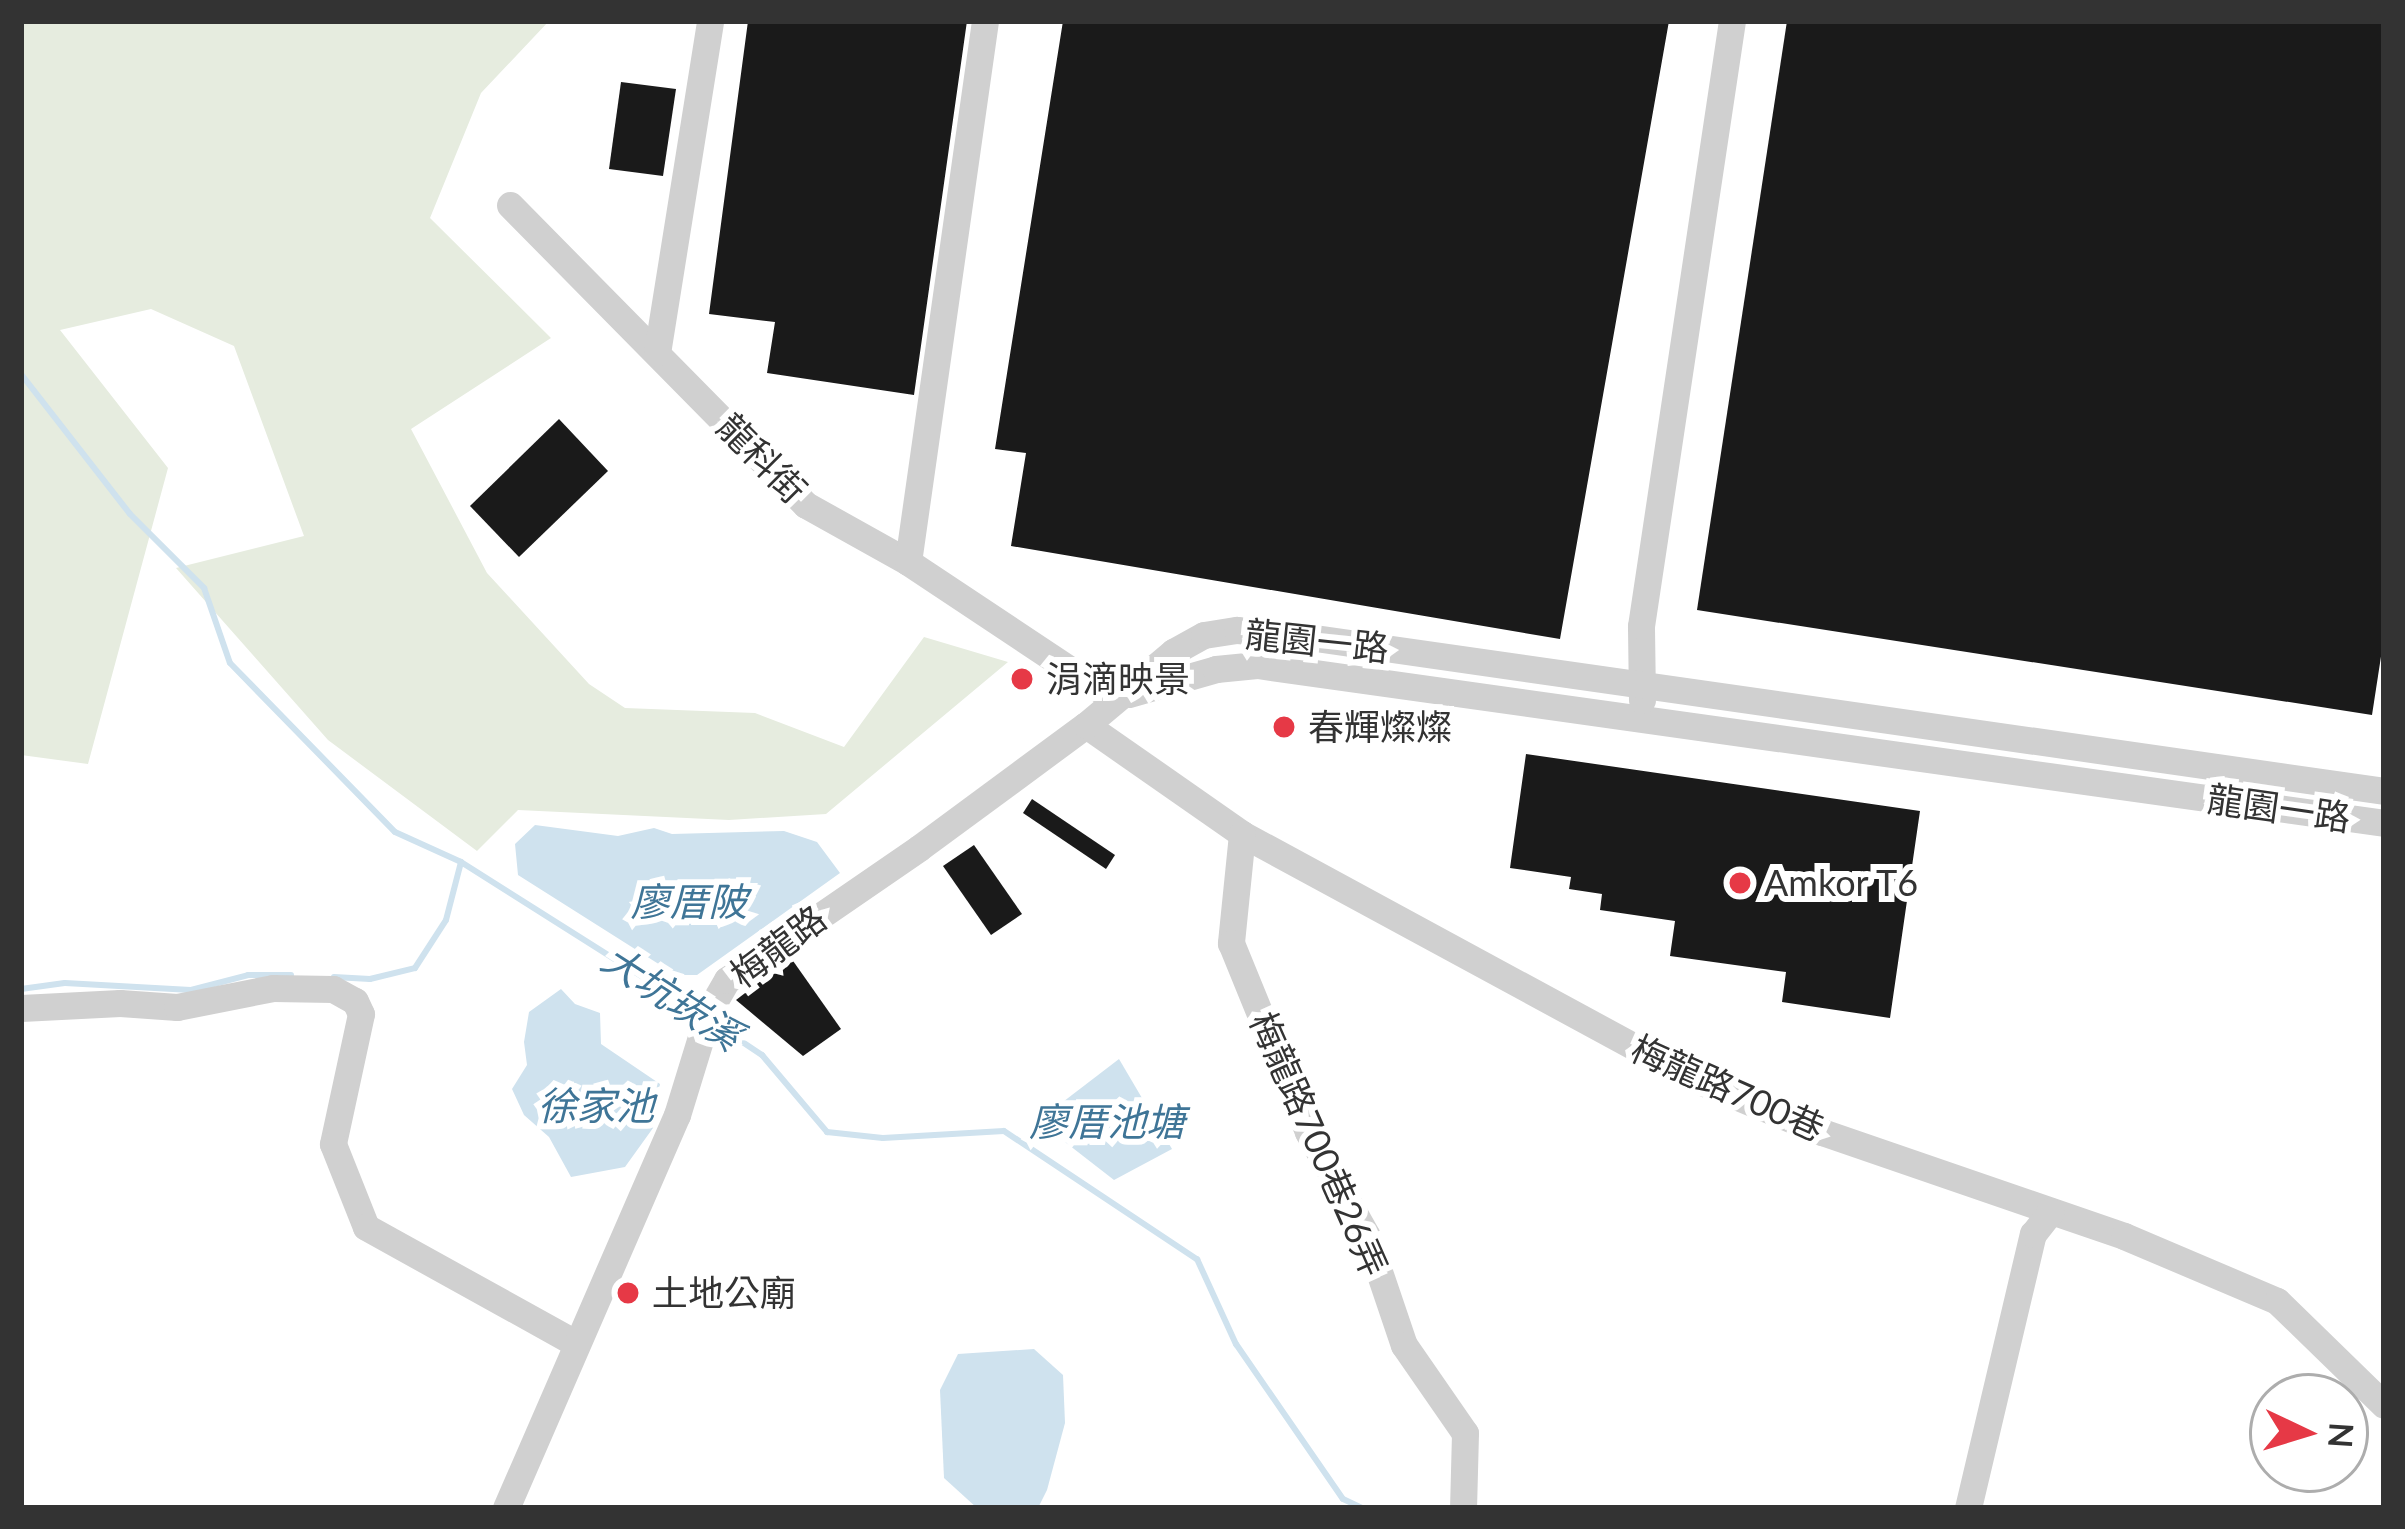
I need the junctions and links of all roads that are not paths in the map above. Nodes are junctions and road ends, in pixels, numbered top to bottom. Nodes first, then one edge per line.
1 (710, 21) edge
2 (985, 21) edge
3 (1732, 21) edge
4 (511, 205) dead end
5 (657, 353) junction
6 (908, 562) junction
7 (1644, 686) junction
8 (1114, 699) junction
9 (1640, 716) junction
10 (1086, 725) junction
11 (2384, 791) edge
12 (2384, 823) edge
13 (1242, 834) junction
14 (21, 1008) edge
15 (2051, 1210) junction
16 (577, 1344) junction
17 (2384, 1405) edge
18 (506, 1508) edge
19 (1463, 1508) edge
20 (1968, 1508) edge

1 - 5 street
2 - 6 street
3 - 7 street
4 - 5 street, 龍科街
5 - 6 street, 龍科街
6 - 8 street, 龍科街
7 - 8 street, 龍園一路
7 - 9 street
7 - 11 street, 龍園一路
8 - 9 street, 龍園一路
8 - 10 street, 梅龍路
9 - 12 street, 龍園一路
10 - 13 street, 梅龍路700巷
10 - 16 street, 梅龍路
13 - 15 street, 梅龍路700巷
13 - 19 street, 梅龍路700巷26弄
14 - 16 street
15 - 17 street, 梅龍路700巷
15 - 20 street
16 - 18 street, 梅龍路

